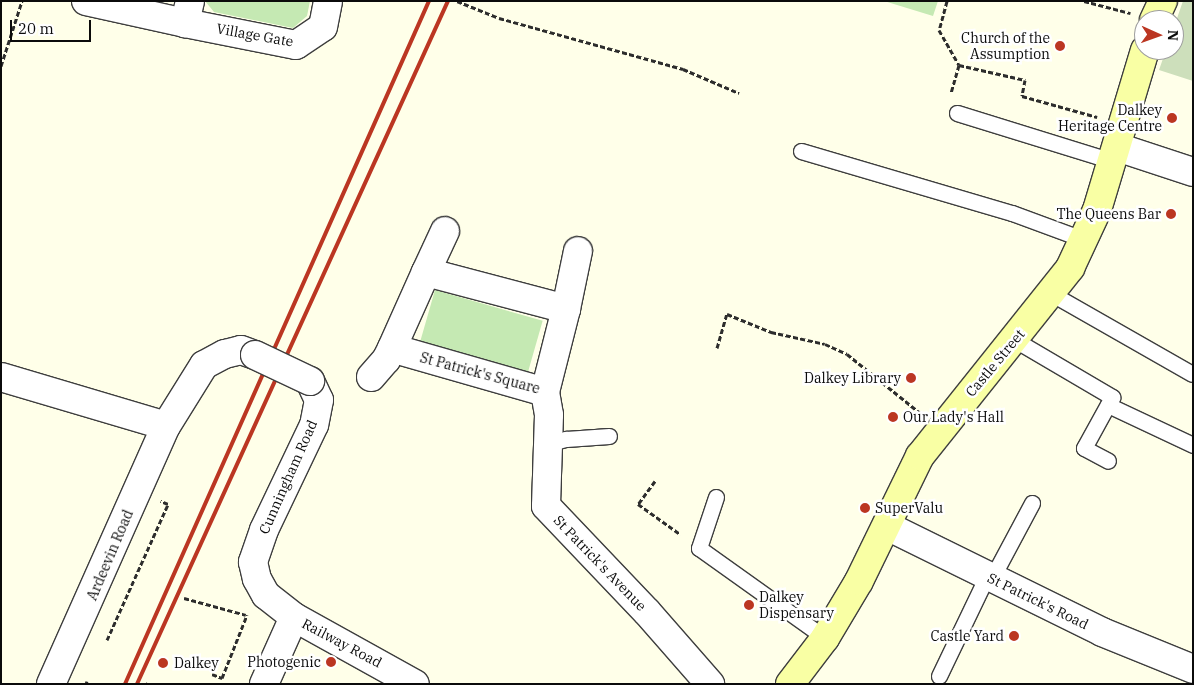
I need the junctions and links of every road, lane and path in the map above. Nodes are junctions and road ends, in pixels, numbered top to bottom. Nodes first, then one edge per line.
1 (22, 1) edge
2 (86, 1) edge
3 (328, 1) edge
4 (457, 1) edge
5 (947, 1) edge
6 (1084, 1) edge
7 (1139, 10) edge
8 (188, 12) edge
9 (1142, 60) edge
10 (959, 65) junction
11 (1, 66) edge
12 (739, 93) dead end
13 (950, 96) dead end
14 (957, 113) dead end
15 (1117, 144) junction
16 (801, 151) dead end
17 (1193, 172) edge
18 (445, 231) dead end
19 (1085, 240) junction
20 (578, 251) dead end
21 (426, 272) junction
22 (1052, 294) junction
23 (566, 309) junction
24 (1015, 340) junction
25 (392, 348) junction
26 (717, 348) dead end
27 (1192, 374) edge
28 (1, 377) edge
29 (371, 377) dead end
30 (545, 392) junction
31 (1108, 405) junction
32 (166, 426) junction
33 (942, 426) junction
34 (609, 436) dead end
35 (547, 444) junction
36 (1193, 445) edge
37 (1108, 461) dead end
38 (655, 481) dead end
39 (716, 496) dead end
40 (1032, 503) dead end
41 (887, 526) junction
42 (699, 548) junction
43 (989, 577) junction
44 (184, 598) dead end
45 (227, 611) dead end
46 (247, 615) dead end
47 (294, 617) junction
48 (825, 638) junction
49 (1193, 669) edge
50 (212, 674) dead end
51 (939, 676) dead end
52 (51, 684) edge
53 (264, 684) edge
54 (416, 684) edge
55 (710, 684) edge
56 (790, 684) edge

1 - 11 path
2 - 8 street, Village Gate
3 - 8 street, Village Gate
4 - 12 path
5 - 10 path
6 - 7 path
9 - 15 main road, Castle Street
10 - 13 path
10 - 15 path
14 - 15 lane
15 - 17 street
15 - 19 main road, Castle Street
16 - 19 lane
18 - 21 street
19 - 22 main road, Castle Street
20 - 23 street, St Patrick's Square
21 - 23 street
21 - 25 street
22 - 24 main road, Castle Street
22 - 27 lane
23 - 30 street, St Patrick's Square
24 - 31 lane
24 - 33 main road, Castle Street
25 - 29 street
25 - 30 street, St Patrick's Square
26 - 33 path
28 - 32 street
30 - 35 street, St Patrick's Avenue
31 - 36 lane
31 - 37 lane
32 - 47 street, Cunningham Road, bridge
32 - 52 street, Ardeevin Road
33 - 41 main road, Castle Street
34 - 35 lane
35 - 55 street, St Patrick's Avenue
38 - 42 path
39 - 42 lane
40 - 43 lane
41 - 43 street, St Patrick's Road
41 - 48 main road, Castle Street
42 - 48 lane
43 - 49 street, St Patrick's Road
43 - 51 lane
44 - 45 path
46 - 50 path
47 - 53 street
47 - 54 street, Railway Road
48 - 56 main road, Castle Street

